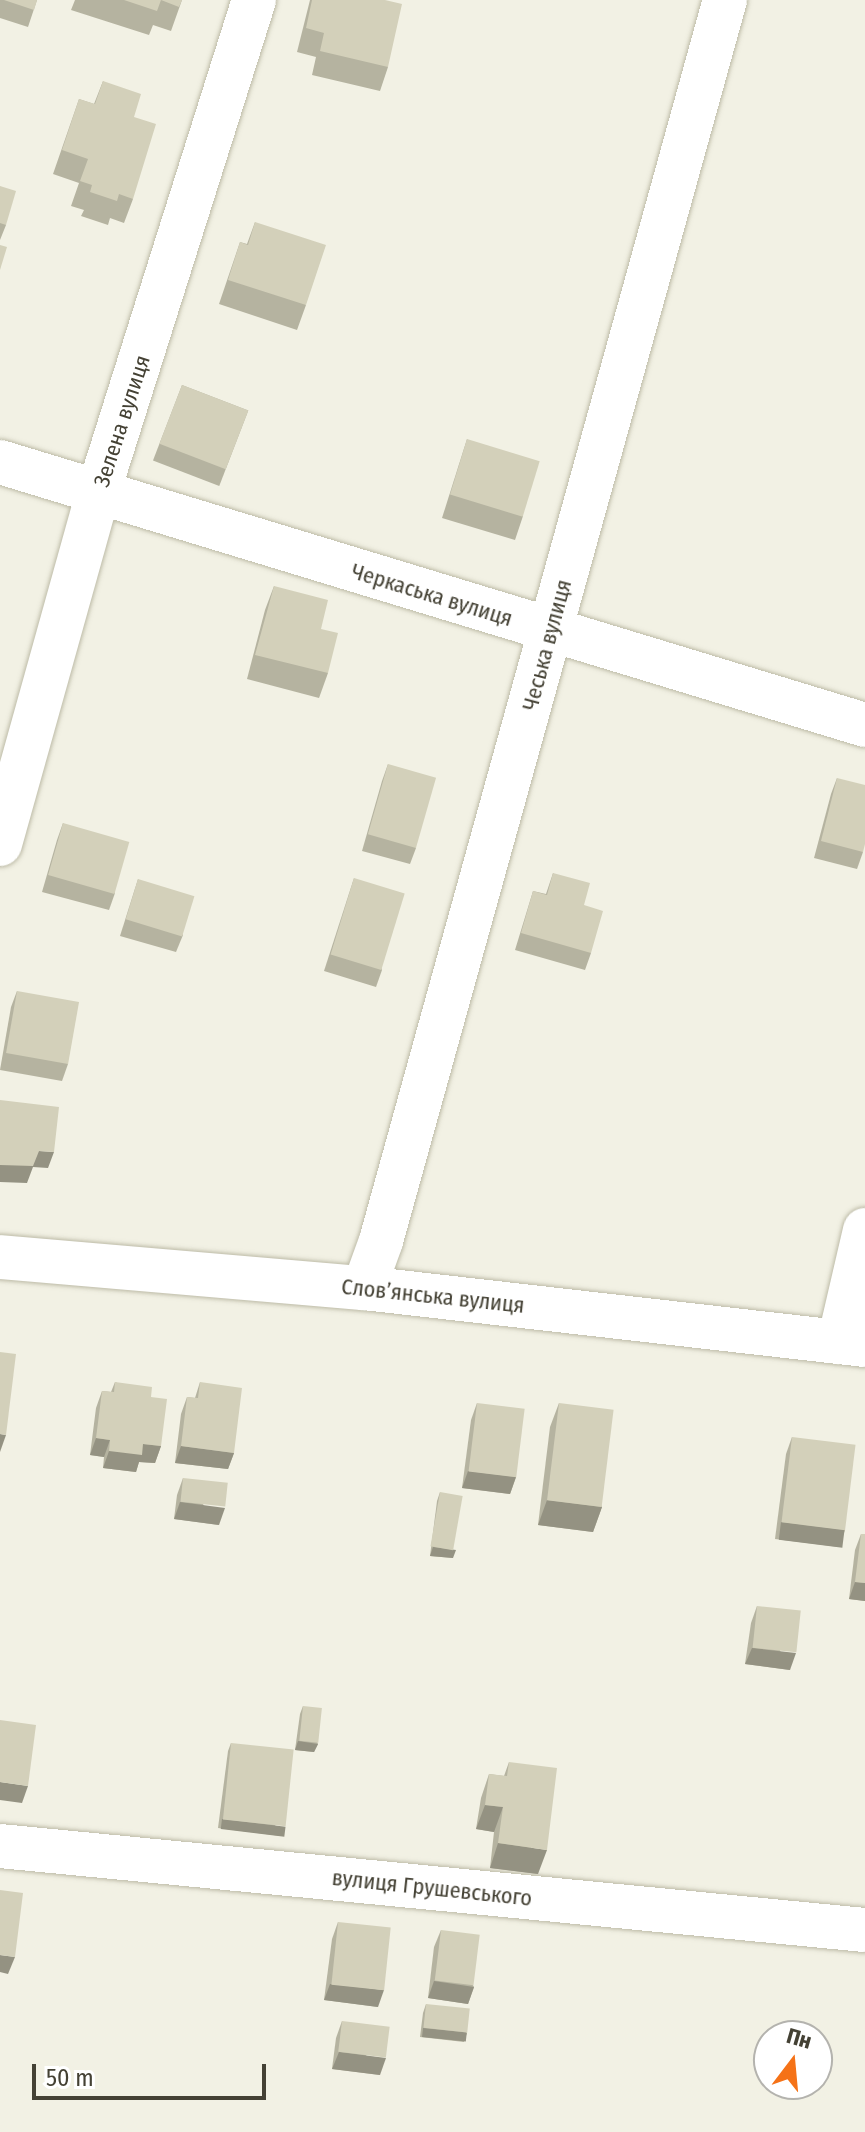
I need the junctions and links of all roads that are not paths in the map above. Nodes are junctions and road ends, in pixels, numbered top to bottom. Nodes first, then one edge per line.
1 (254, 0) edge
2 (725, 0) edge
3 (0, 462) edge
4 (98, 493) junction
5 (551, 631) junction
6 (865, 725) edge
7 (0, 844) edge
8 (865, 1230) edge
9 (0, 1257) edge
10 (364, 1288) junction
11 (852, 1343) edge
12 (0, 1846) edge
13 (865, 1930) edge

1 - 4 street, Зелена вулиця
2 - 5 street, Чеська вулиця
3 - 4 street, Черкаська вулиця
4 - 5 street, Черкаська вулиця
4 - 7 street, Зелена вулиця
5 - 6 street, Черкаська вулиця
5 - 10 street, Чеська вулиця
8 - 11 street
9 - 10 street, Словʼянська вулиця
10 - 11 street, Словʼянська вулиця
12 - 13 street, вулиця Грушевського

